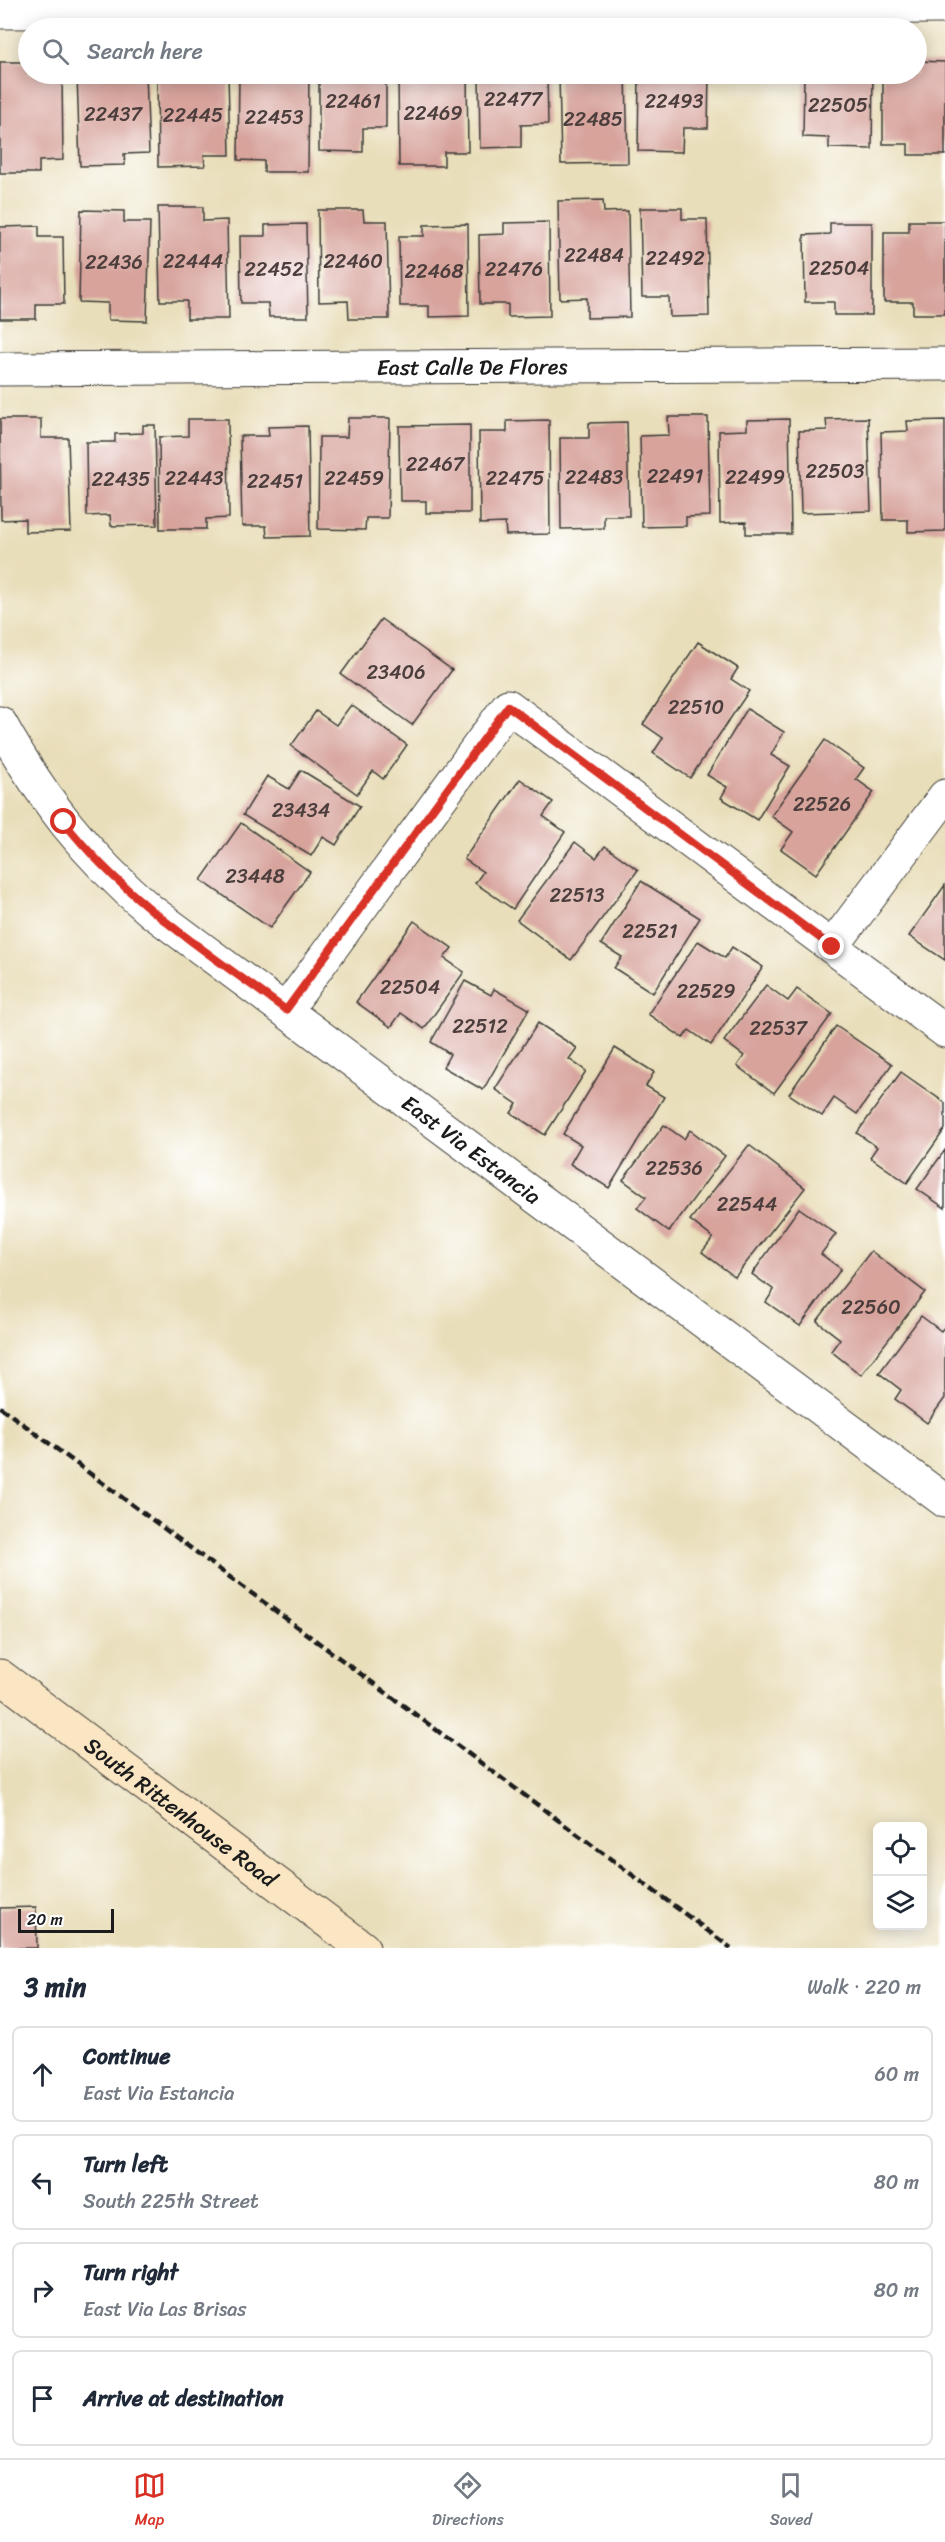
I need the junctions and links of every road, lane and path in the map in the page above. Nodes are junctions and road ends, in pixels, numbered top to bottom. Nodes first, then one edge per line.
1 (945, 7) edge
2 (0, 12) edge
3 (945, 364) edge
4 (0, 369) edge
5 (0, 723) edge
6 (945, 796) edge
7 (832, 947) junction
8 (286, 1010) junction
9 (945, 1030) edge
10 (945, 1501) edge
11 (0, 1676) edge
12 (363, 1948) edge

1 - 2 street
3 - 4 street, East Calle De Flores
5 - 8 street, East Via Estancia
6 - 7 street
7 - 8 street
7 - 9 street
8 - 10 street, East Via Estancia
11 - 12 main road, South Rittenhouse Road

